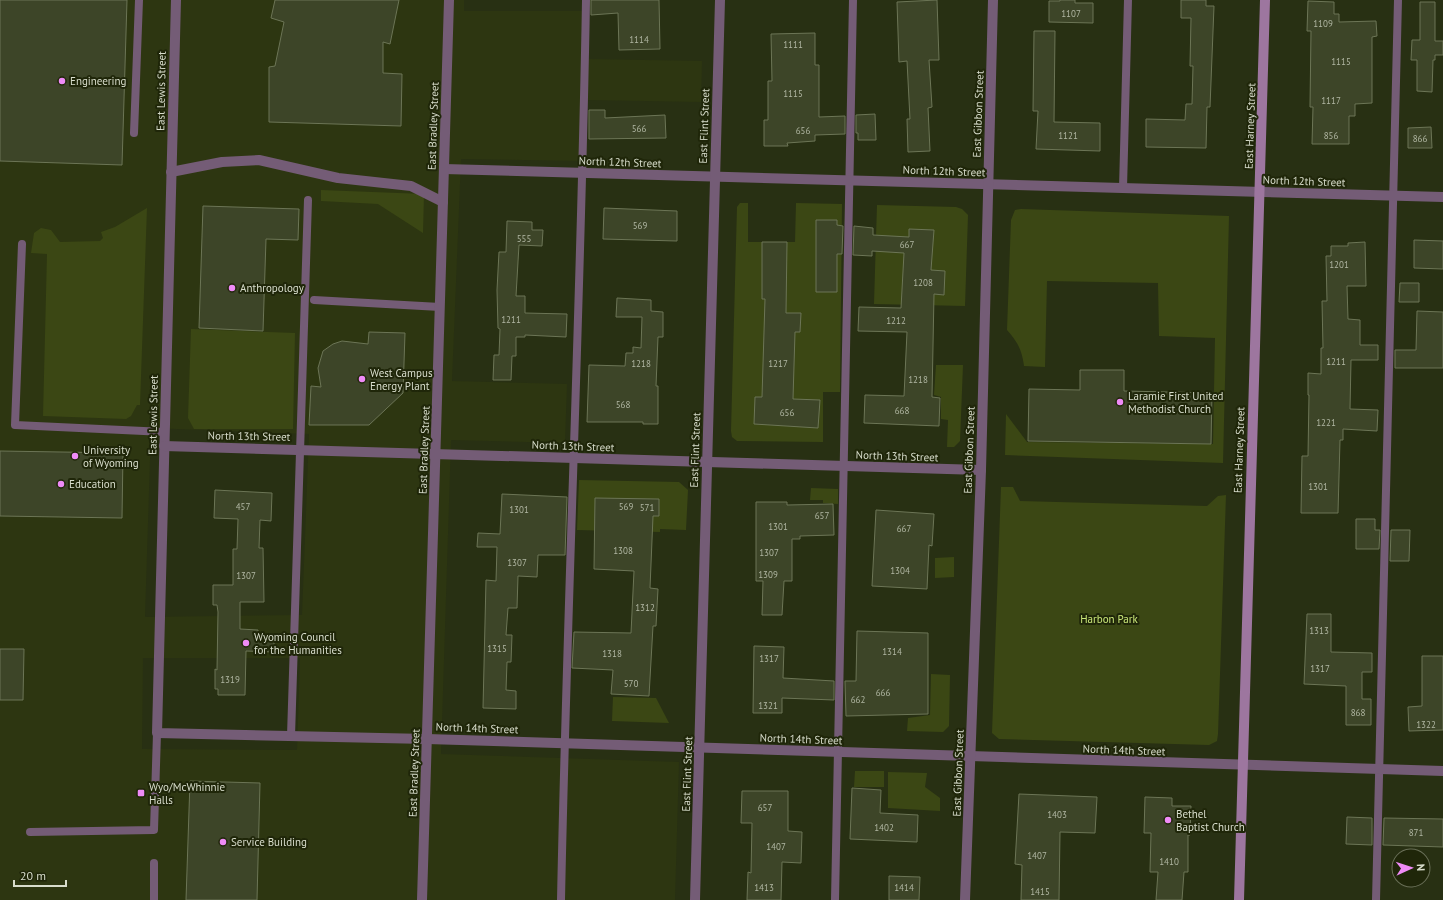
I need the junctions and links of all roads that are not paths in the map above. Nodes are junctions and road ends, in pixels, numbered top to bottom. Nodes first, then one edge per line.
1 (139, 0) edge
2 (176, 0) edge
3 (449, 0) edge
4 (586, 0) edge
5 (720, 0) edge
6 (853, 0) edge
7 (993, 0) edge
8 (1128, 0) edge
9 (1265, 0) edge
10 (1398, 0) edge
11 (134, 133) dead end
12 (444, 169) junction
13 (171, 172) junction
14 (583, 172) junction
15 (715, 176) junction
16 (849, 180) junction
17 (988, 184) junction
18 (1123, 188) junction
19 (1260, 192) junction
20 (1394, 196) junction
21 (1443, 197) edge
22 (308, 200) dead end
23 (443, 202) junction
24 (22, 244) dead end
25 (314, 300) dead end
26 (440, 307) junction
27 (165, 432) junction
28 (164, 446) junction
29 (301, 450) junction
30 (436, 455) junction
31 (574, 457) junction
32 (707, 462) junction
33 (844, 466) junction
34 (981, 470) junction
35 (157, 733) junction
36 (291, 736) junction
37 (427, 739) junction
38 (564, 743) junction
39 (699, 747) junction
40 (838, 752) junction
41 (971, 756) junction
42 (1242, 764) junction
43 (1379, 769) junction
44 (1443, 771) edge
45 (30, 832) dead end
46 (154, 863) dead end
47 (154, 900) edge
48 (422, 900) edge
49 (561, 900) edge
50 (695, 900) edge
51 (835, 900) edge
52 (965, 900) edge
53 (1239, 900) edge
54 (1376, 900) edge

1 - 11 lane
2 - 13 street, East Lewis Street
3 - 12 street, East Bradley Street
4 - 14 lane
5 - 15 street, East Flint Street
6 - 16 lane
7 - 17 street, East Gibbon Street
8 - 18 lane
9 - 19 main road, East Harney Street
10 - 20 lane
12 - 14 street, North 12th Street
12 - 23 street, East Bradley Street
13 - 23 street
13 - 27 street, East Lewis Street
14 - 15 street, North 12th Street
14 - 31 lane
15 - 16 street, North 12th Street
15 - 32 street, East Flint Street
16 - 17 street, North 12th Street
16 - 33 lane
17 - 18 street, North 12th Street
17 - 34 street, East Gibbon Street
18 - 19 street, North 12th Street
19 - 20 street, North 12th Street
19 - 42 main road, East Harney Street
20 - 21 street, North 12th Street
20 - 43 lane
22 - 29 lane
23 - 26 street, East Bradley Street
24 - 27 lane
25 - 26 lane
26 - 30 street, East Bradley Street
27 - 28 street, East Lewis Street
28 - 29 street, North 13th Street
28 - 35 street, East Lewis Street
29 - 30 street, North 13th Street
29 - 36 lane
30 - 31 street, North 13th Street
30 - 37 street, East Bradley Street
31 - 32 street, North 13th Street
31 - 38 lane
32 - 33 street, North 13th Street
32 - 39 street, East Flint Street
33 - 34 street, North 13th Street
33 - 40 lane
34 - 41 street, East Gibbon Street
35 - 36 street, North 14th Street
35 - 45 lane, East Lewis Street
36 - 37 street, North 14th Street
37 - 38 street, North 14th Street
37 - 48 street, East Bradley Street
38 - 39 street, North 14th Street
38 - 49 lane
39 - 40 street, North 14th Street
39 - 50 street, East Flint Street
40 - 41 street, North 14th Street
40 - 51 lane
41 - 42 street, North 14th Street
41 - 52 street, East Gibbon Street
42 - 43 street, North 14th Street
42 - 53 main road, East Harney Street
43 - 44 street, North 14th Street
43 - 54 lane
46 - 47 lane

